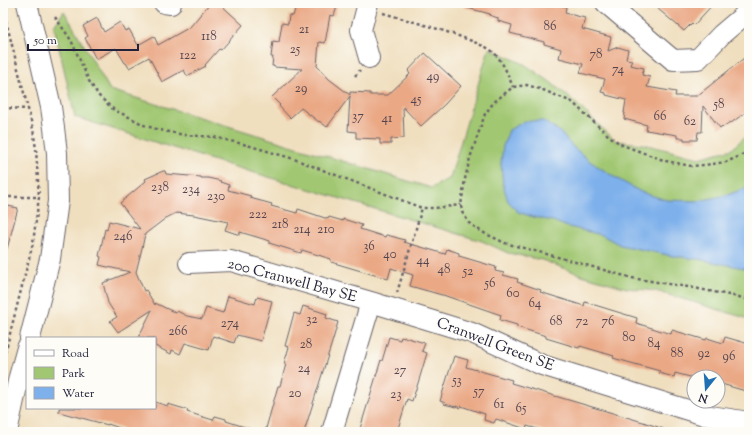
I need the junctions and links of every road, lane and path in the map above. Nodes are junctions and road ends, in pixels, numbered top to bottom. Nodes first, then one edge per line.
1 (27, 3) edge
2 (164, 3) edge
3 (171, 3) edge
4 (606, 3) edge
5 (367, 7) edge
6 (3, 9) edge
7 (749, 11) edge
8 (4, 16) edge
9 (55, 17) dead end
10 (369, 58) dead end
11 (513, 87) junction
12 (3, 108) edge
13 (28, 109) junction
14 (749, 151) edge
15 (3, 197) edge
16 (39, 197) junction
17 (461, 204) junction
18 (422, 208) junction
19 (189, 263) dead end
20 (396, 297) dead end
21 (749, 299) edge
22 (371, 302) junction
23 (30, 337) edge
24 (26, 352) edge
25 (3, 361) edge
26 (749, 422) edge
27 (7, 432) edge
28 (332, 432) edge

1 - 23 street
2 - 3 street
4 - 7 street
5 - 10 street
5 - 11 path
6 - 8 path
8 - 13 path
9 - 18 path
11 - 14 path
11 - 17 path
12 - 13 path
13 - 16 path
15 - 16 path
16 - 25 path
17 - 18 path
17 - 21 path
18 - 20 path
19 - 22 street, 200 Cranwell Bay SE
22 - 26 street, Cranwell Green SE
22 - 28 street
24 - 27 street

